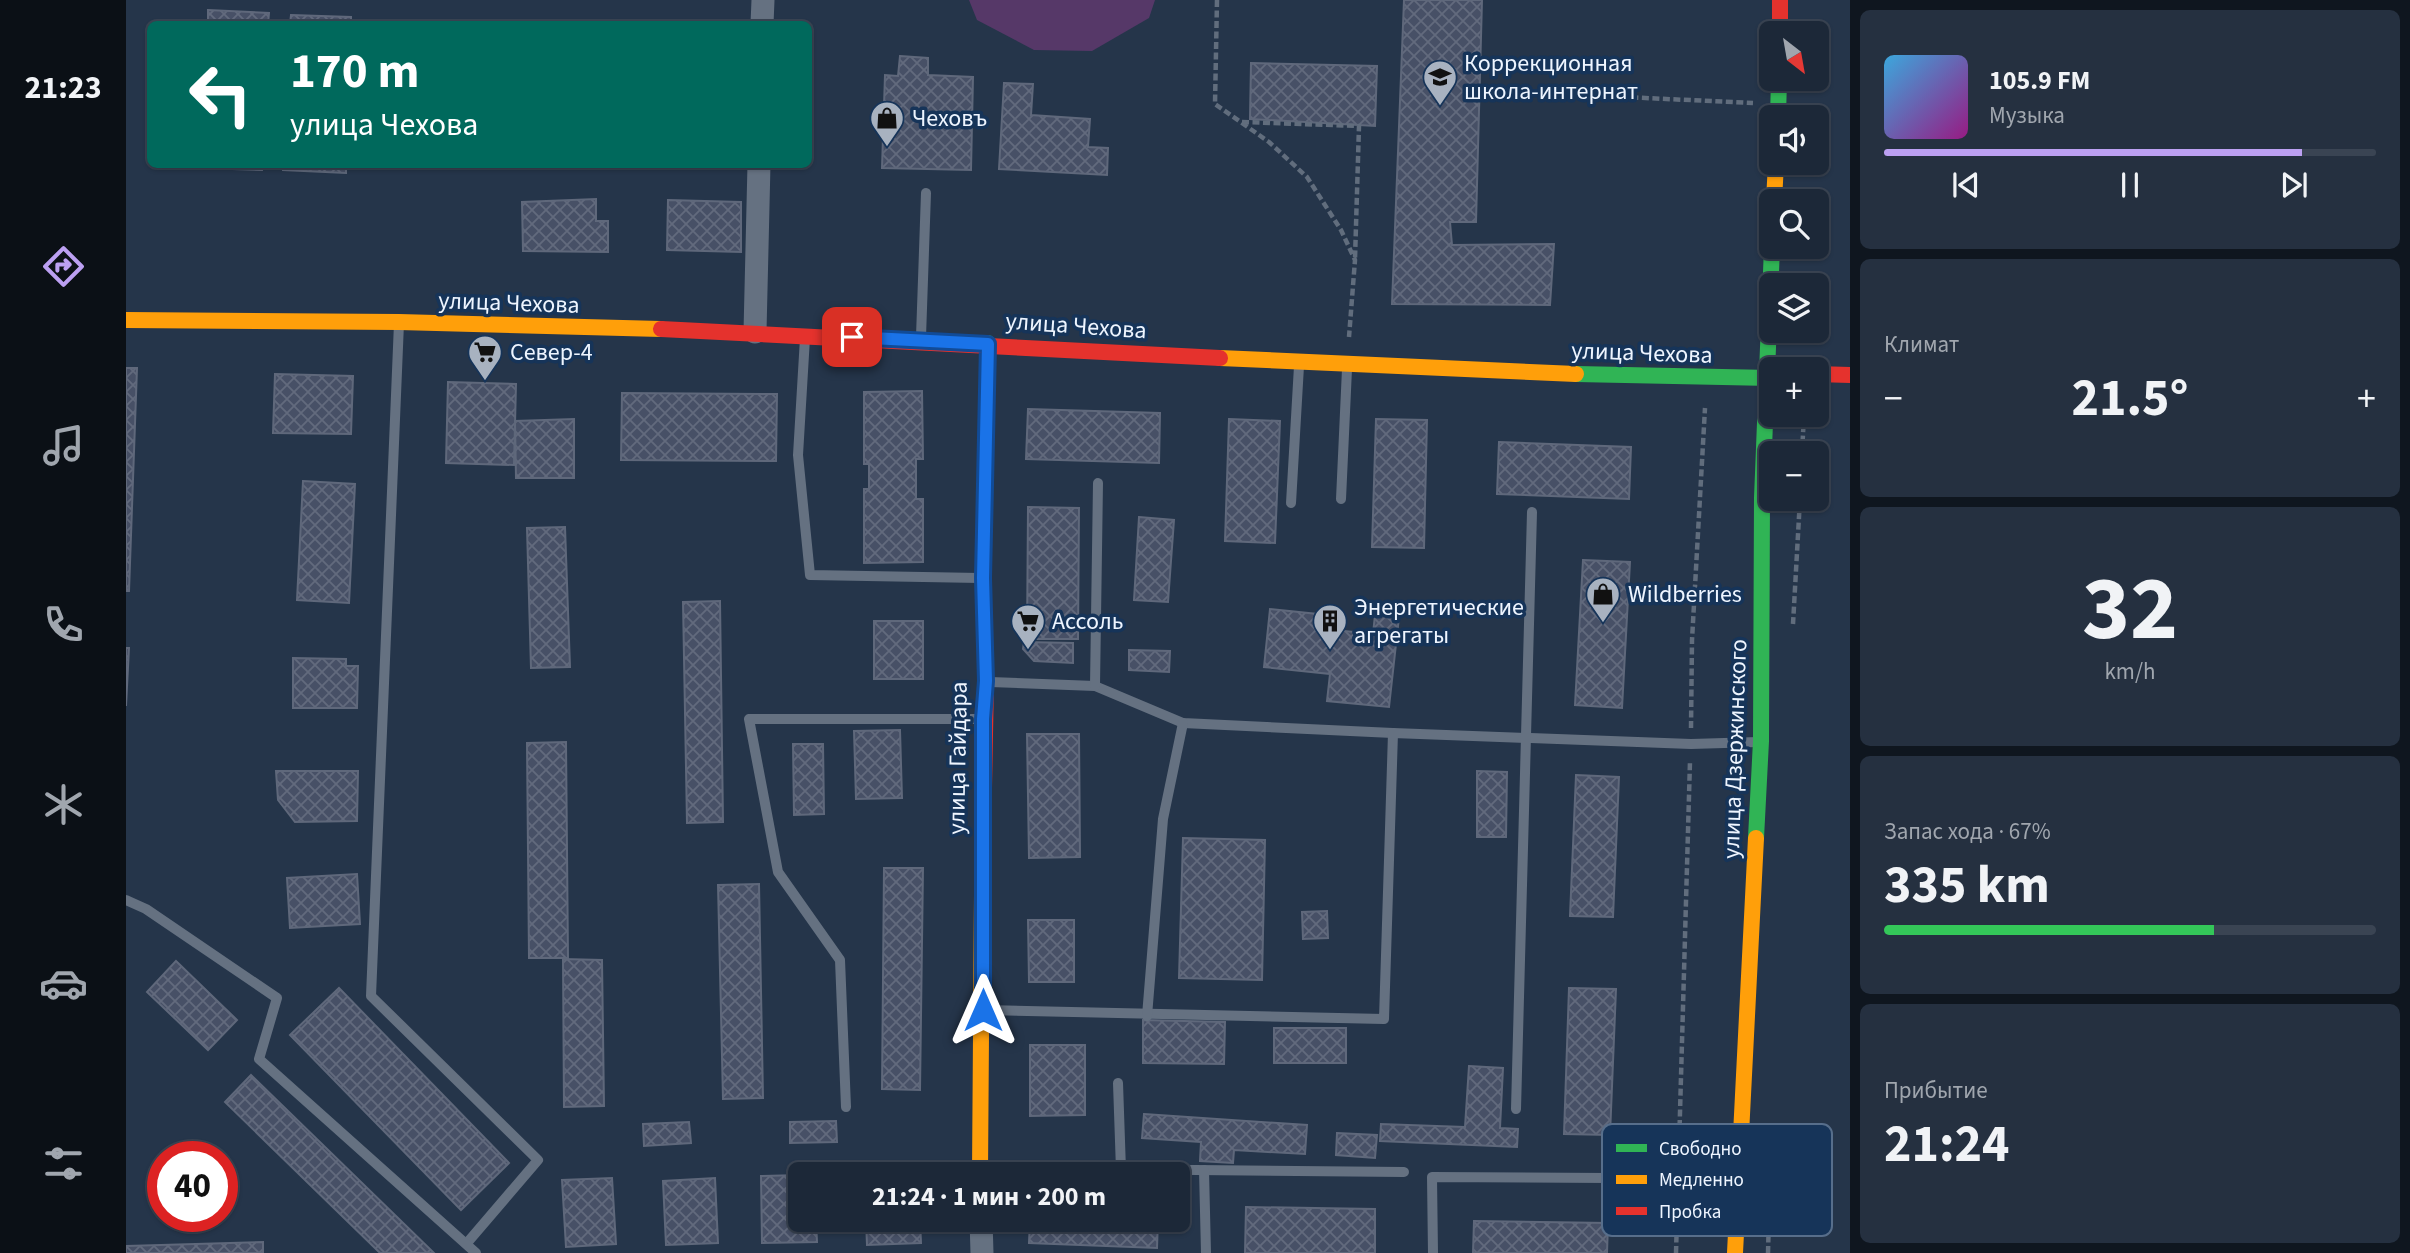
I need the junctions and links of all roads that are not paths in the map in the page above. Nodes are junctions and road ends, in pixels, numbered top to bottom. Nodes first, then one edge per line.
1 (763, 0) edge
2 (1780, 0) edge
3 (762, 21) edge
4 (1780, 21) edge
5 (759, 168) edge
6 (926, 193) dead end
7 (1772, 259) edge
8 (126, 320) edge
9 (399, 322) junction
10 (755, 332) junction
11 (805, 335) junction
12 (921, 340) junction
13 (988, 344) junction
14 (1769, 357) edge
15 (1299, 363) junction
16 (1347, 365) junction
17 (1829, 374) edge
18 (1850, 375) edge
19 (1759, 378) edge
20 (1766, 427) edge
21 (1098, 483) dead end
22 (1341, 499) dead end
23 (1291, 503) dead end
24 (1532, 512) dead end
25 (983, 578) junction
26 (986, 681) junction
27 (1095, 686) junction
28 (983, 719) junction
29 (1183, 723) junction
30 (1393, 733) junction
31 (1527, 739) junction
32 (1761, 741) junction
33 (126, 900) edge
34 (983, 1010) junction
35 (1147, 1016) junction
36 (1118, 1083) dead end
37 (846, 1107) dead end
38 (1516, 1109) dead end
39 (1742, 1124) edge
40 (979, 1162) edge
41 (1121, 1162) edge
42 (1190, 1170) edge
43 (1204, 1170) junction
44 (1404, 1171) dead end
45 (1602, 1178) edge
46 (981, 1232) edge
47 (467, 1243) junction
48 (476, 1253) edge
49 (982, 1253) edge
50 (1206, 1253) edge
51 (1433, 1253) edge

1 - 3 street
2 - 4 street
5 - 10 street
6 - 12 lane
7 - 14 street, улица Дзержинского
8 - 9 street, улица Чехова
9 - 10 street, улица Чехова
9 - 47 lane
10 - 11 street, улица Чехова
11 - 12 street, улица Чехова
11 - 25 lane
12 - 13 street, улица Чехова
13 - 15 street, улица Чехова
13 - 25 street, улица Гайдара
15 - 16 street, улица Чехова
15 - 23 lane
16 - 19 street, улица Чехова
16 - 22 lane
17 - 18 street
20 - 32 street, улица Дзержинского
21 - 27 lane
24 - 31 lane
25 - 26 street, улица Гайдара
26 - 27 lane
26 - 28 street, улица Гайдара
27 - 29 lane
28 - 34 street, улица Гайдара
28 - 37 lane
29 - 30 lane
29 - 35 lane
30 - 31 lane
30 - 35 lane
31 - 32 lane
31 - 38 lane
32 - 39 street, улица Дзержинского
33 - 47 lane
34 - 35 lane
34 - 40 street, улица Гайдара
36 - 41 lane
42 - 43 lane
43 - 44 lane
43 - 50 lane
45 - 51 lane
46 - 49 street
47 - 48 lane

